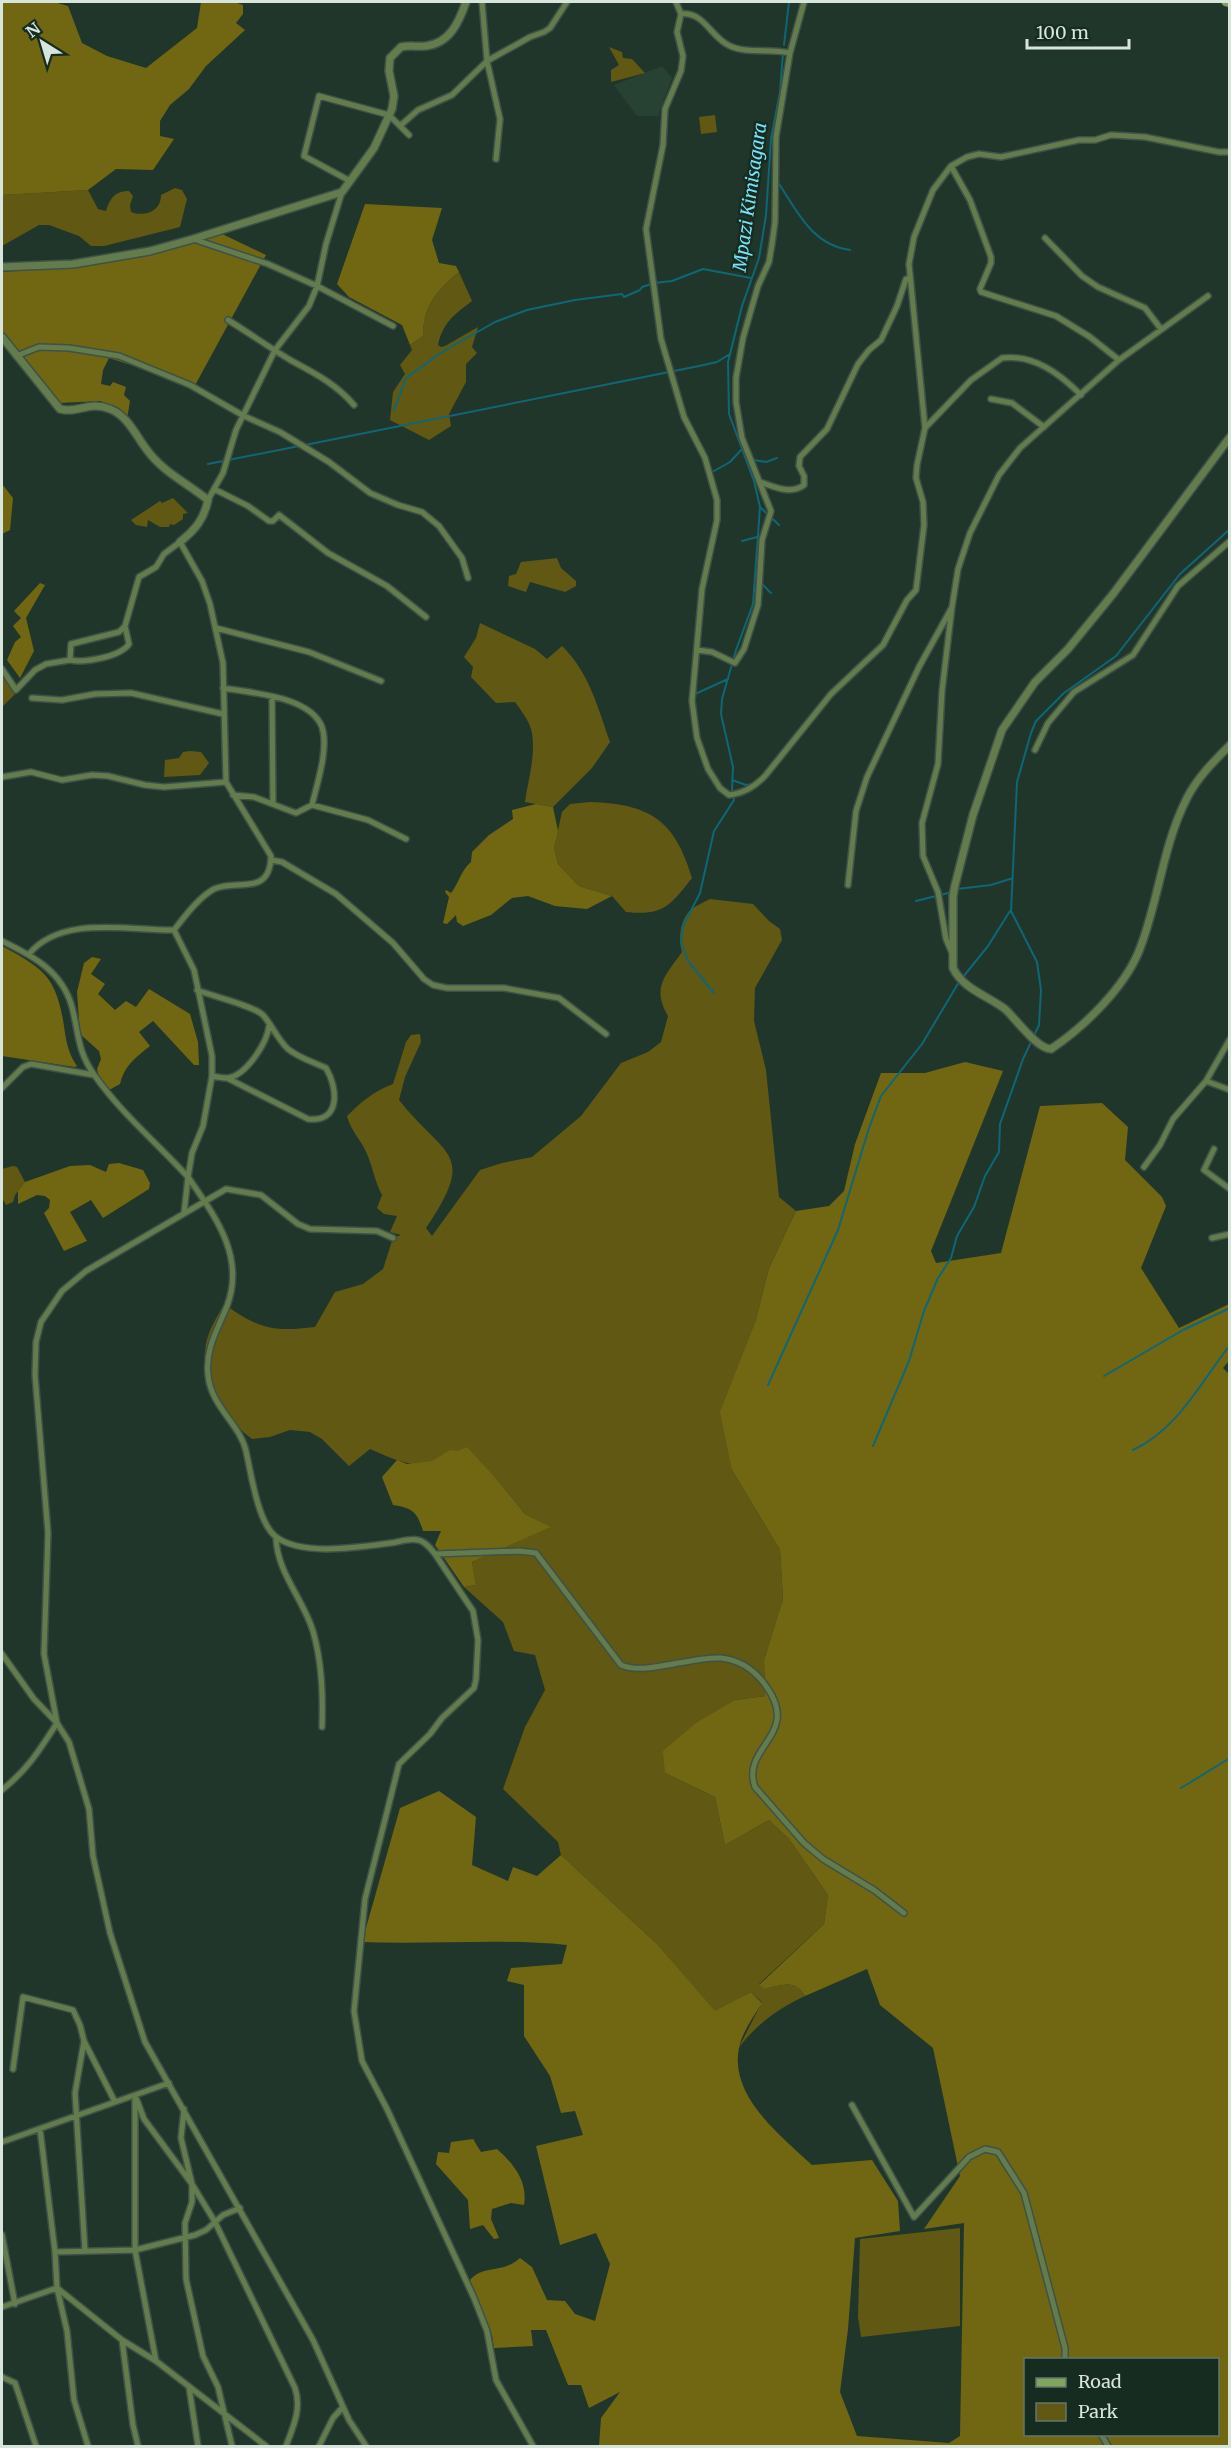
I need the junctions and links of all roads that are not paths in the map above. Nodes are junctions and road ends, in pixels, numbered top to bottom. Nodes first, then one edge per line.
1 (466, 2) edge
2 (482, 2) edge
3 (567, 2) edge
4 (678, 2) edge
5 (804, 2) edge
6 (681, 14) junction
7 (790, 53) junction
8 (487, 61) junction
9 (389, 115) junction
10 (400, 125) junction
11 (409, 135) dead end
12 (1230, 152) edge
13 (496, 159) dead end
14 (951, 166) junction
15 (351, 181) junction
16 (342, 192) junction
17 (1046, 238) dead end
18 (193, 239) junction
19 (2, 267) edge
20 (909, 279) junction
21 (317, 286) junction
22 (1208, 296) dead end
23 (228, 320) dead end
24 (393, 326) dead end
25 (1161, 329) junction
26 (2, 337) edge
27 (275, 350) junction
28 (16, 356) junction
29 (1119, 360) junction
30 (1081, 395) junction
31 (991, 399) dead end
32 (354, 405) dead end
33 (244, 416) junction
34 (1044, 427) junction
35 (925, 428) junction
36 (1230, 437) edge
37 (760, 482) junction
38 (214, 489) junction
39 (208, 500) junction
40 (1230, 541) edge
41 (180, 542) junction
42 (468, 578) dead end
43 (952, 607) junction
44 (426, 617) dead end
45 (125, 626) junction
46 (216, 628) junction
47 (697, 650) junction
48 (70, 660) junction
49 (3, 673) edge
50 (381, 681) dead end
51 (223, 688) junction
52 (272, 697) junction
53 (32, 699) dead end
54 (223, 714) junction
55 (1230, 745) edge
56 (1035, 750) dead end
57 (2, 777) edge
58 (226, 782) junction
59 (233, 795) junction
60 (273, 804) junction
61 (312, 805) junction
62 (406, 839) dead end
63 (271, 860) junction
64 (848, 885) dead end
65 (174, 930) junction
66 (2, 941) edge
67 (30, 954) junction
68 (952, 954) junction
69 (197, 990) junction
70 (269, 1026) junction
71 (606, 1034) dead end
72 (1230, 1040) edge
73 (94, 1075) junction
74 (212, 1076) junction
75 (227, 1078) junction
76 (1206, 1081) junction
77 (2, 1088) edge
78 (1230, 1090) edge
79 (1214, 1149) dead end
80 (1144, 1167) dead end
81 (188, 1177) junction
82 (1230, 1189) edge
83 (204, 1200) junction
84 (184, 1213) junction
85 (1230, 1234) edge
86 (393, 1238) dead end
87 (1212, 1238) dead end
88 (276, 1538) junction
89 (435, 1554) junction
90 (2, 1654) edge
91 (57, 1723) junction
92 (322, 1727) dead end
93 (2, 1790) edge
94 (904, 1913) dead end
95 (84, 2041) junction
96 (13, 2068) dead end
97 (169, 2083) junction
98 (135, 2095) junction
99 (115, 2102) junction
100 (852, 2105) dead end
101 (184, 2108) junction
102 (78, 2115) junction
103 (40, 2129) junction
104 (2, 2142) edge
105 (192, 2184) junction
106 (240, 2208) junction
107 (215, 2222) junction
108 (2, 2235) edge
109 (185, 2236) junction
110 (135, 2250) junction
111 (85, 2251) junction
112 (55, 2252) junction
113 (57, 2288) junction
114 (15, 2304) junction
115 (2, 2307) edge
116 (122, 2340) junction
117 (1065, 2358) edge
118 (156, 2361) junction
119 (2, 2377) edge
120 (189, 2387) junction
121 (343, 2407) junction
122 (224, 2415) junction
123 (36, 2446) edge
124 (88, 2446) edge
125 (138, 2446) edge
126 (198, 2446) edge
127 (232, 2446) edge
128 (266, 2446) edge
129 (286, 2446) edge
130 (319, 2446) edge
131 (366, 2446) edge
132 (533, 2446) edge

1 - 9 street
2 - 8 street
3 - 8 street
4 - 6 street
5 - 7 street
6 - 7 street
6 - 47 street
7 - 37 street
8 - 10 street
8 - 13 street
9 - 10 street
9 - 15 street
9 - 15 street
10 - 11 street
12 - 14 street
14 - 20 street
14 - 29 street
15 - 16 street
16 - 18 street
16 - 21 street
17 - 25 street
18 - 19 street
18 - 21 street
20 - 35 street
20 - 37 street
21 - 24 street
21 - 27 street
22 - 25 street
23 - 27 street
25 - 29 street
26 - 28 street
27 - 32 street
27 - 33 street
28 - 33 street
28 - 39 street
29 - 30 street
30 - 34 street
30 - 35 street
31 - 34 street
33 - 38 street
33 - 42 street
34 - 43 street
35 - 47 street
36 - 68 street
37 - 47 street
38 - 39 street
38 - 44 street
39 - 41 street
40 - 56 street
41 - 45 street
41 - 46 street
43 - 64 street
43 - 68 street
45 - 48 street
45 - 48 street
46 - 50 street
46 - 51 street
48 - 49 street
51 - 52 street
51 - 54 street
52 - 60 street
52 - 61 street
53 - 54 street
54 - 58 street
55 - 68 street
57 - 58 street
58 - 59 street
59 - 60 street
59 - 63 street
60 - 61 street
61 - 62 street
63 - 65 street
63 - 71 street
65 - 67 street
65 - 69 street
66 - 67 street
67 - 73 street
69 - 70 street
69 - 74 street
70 - 75 street
70 - 75 street
72 - 76 street
73 - 77 street
73 - 81 street
74 - 75 street
74 - 81 street
76 - 78 street
76 - 80 street
79 - 82 street
81 - 83 street
81 - 84 street
83 - 84 street
83 - 86 street
83 - 88 street
84 - 91 street
85 - 87 street
88 - 89 street
88 - 92 street
89 - 94 street
89 - 132 street
90 - 91 street
91 - 93 street
91 - 97 street
95 - 96 street
95 - 99 street
95 - 102 street
97 - 98 street
97 - 101 street
98 - 99 street
98 - 105 street
98 - 110 street
99 - 102 street
100 - 117 street
101 - 105 street
101 - 106 street
102 - 103 street
102 - 111 street
103 - 104 street
103 - 112 street
105 - 107 street
105 - 109 street
106 - 107 street
106 - 121 street
107 - 109 street
107 - 129 street
108 - 114 street
109 - 110 street
109 - 122 street
110 - 111 street
110 - 118 street
111 - 112 street
112 - 113 street
113 - 114 street
113 - 116 street
113 - 124 street
114 - 115 street
116 - 118 street
116 - 125 street
118 - 120 street
119 - 123 street
120 - 122 street
120 - 126 street
121 - 130 street
121 - 131 street
122 - 127 street
122 - 128 street

